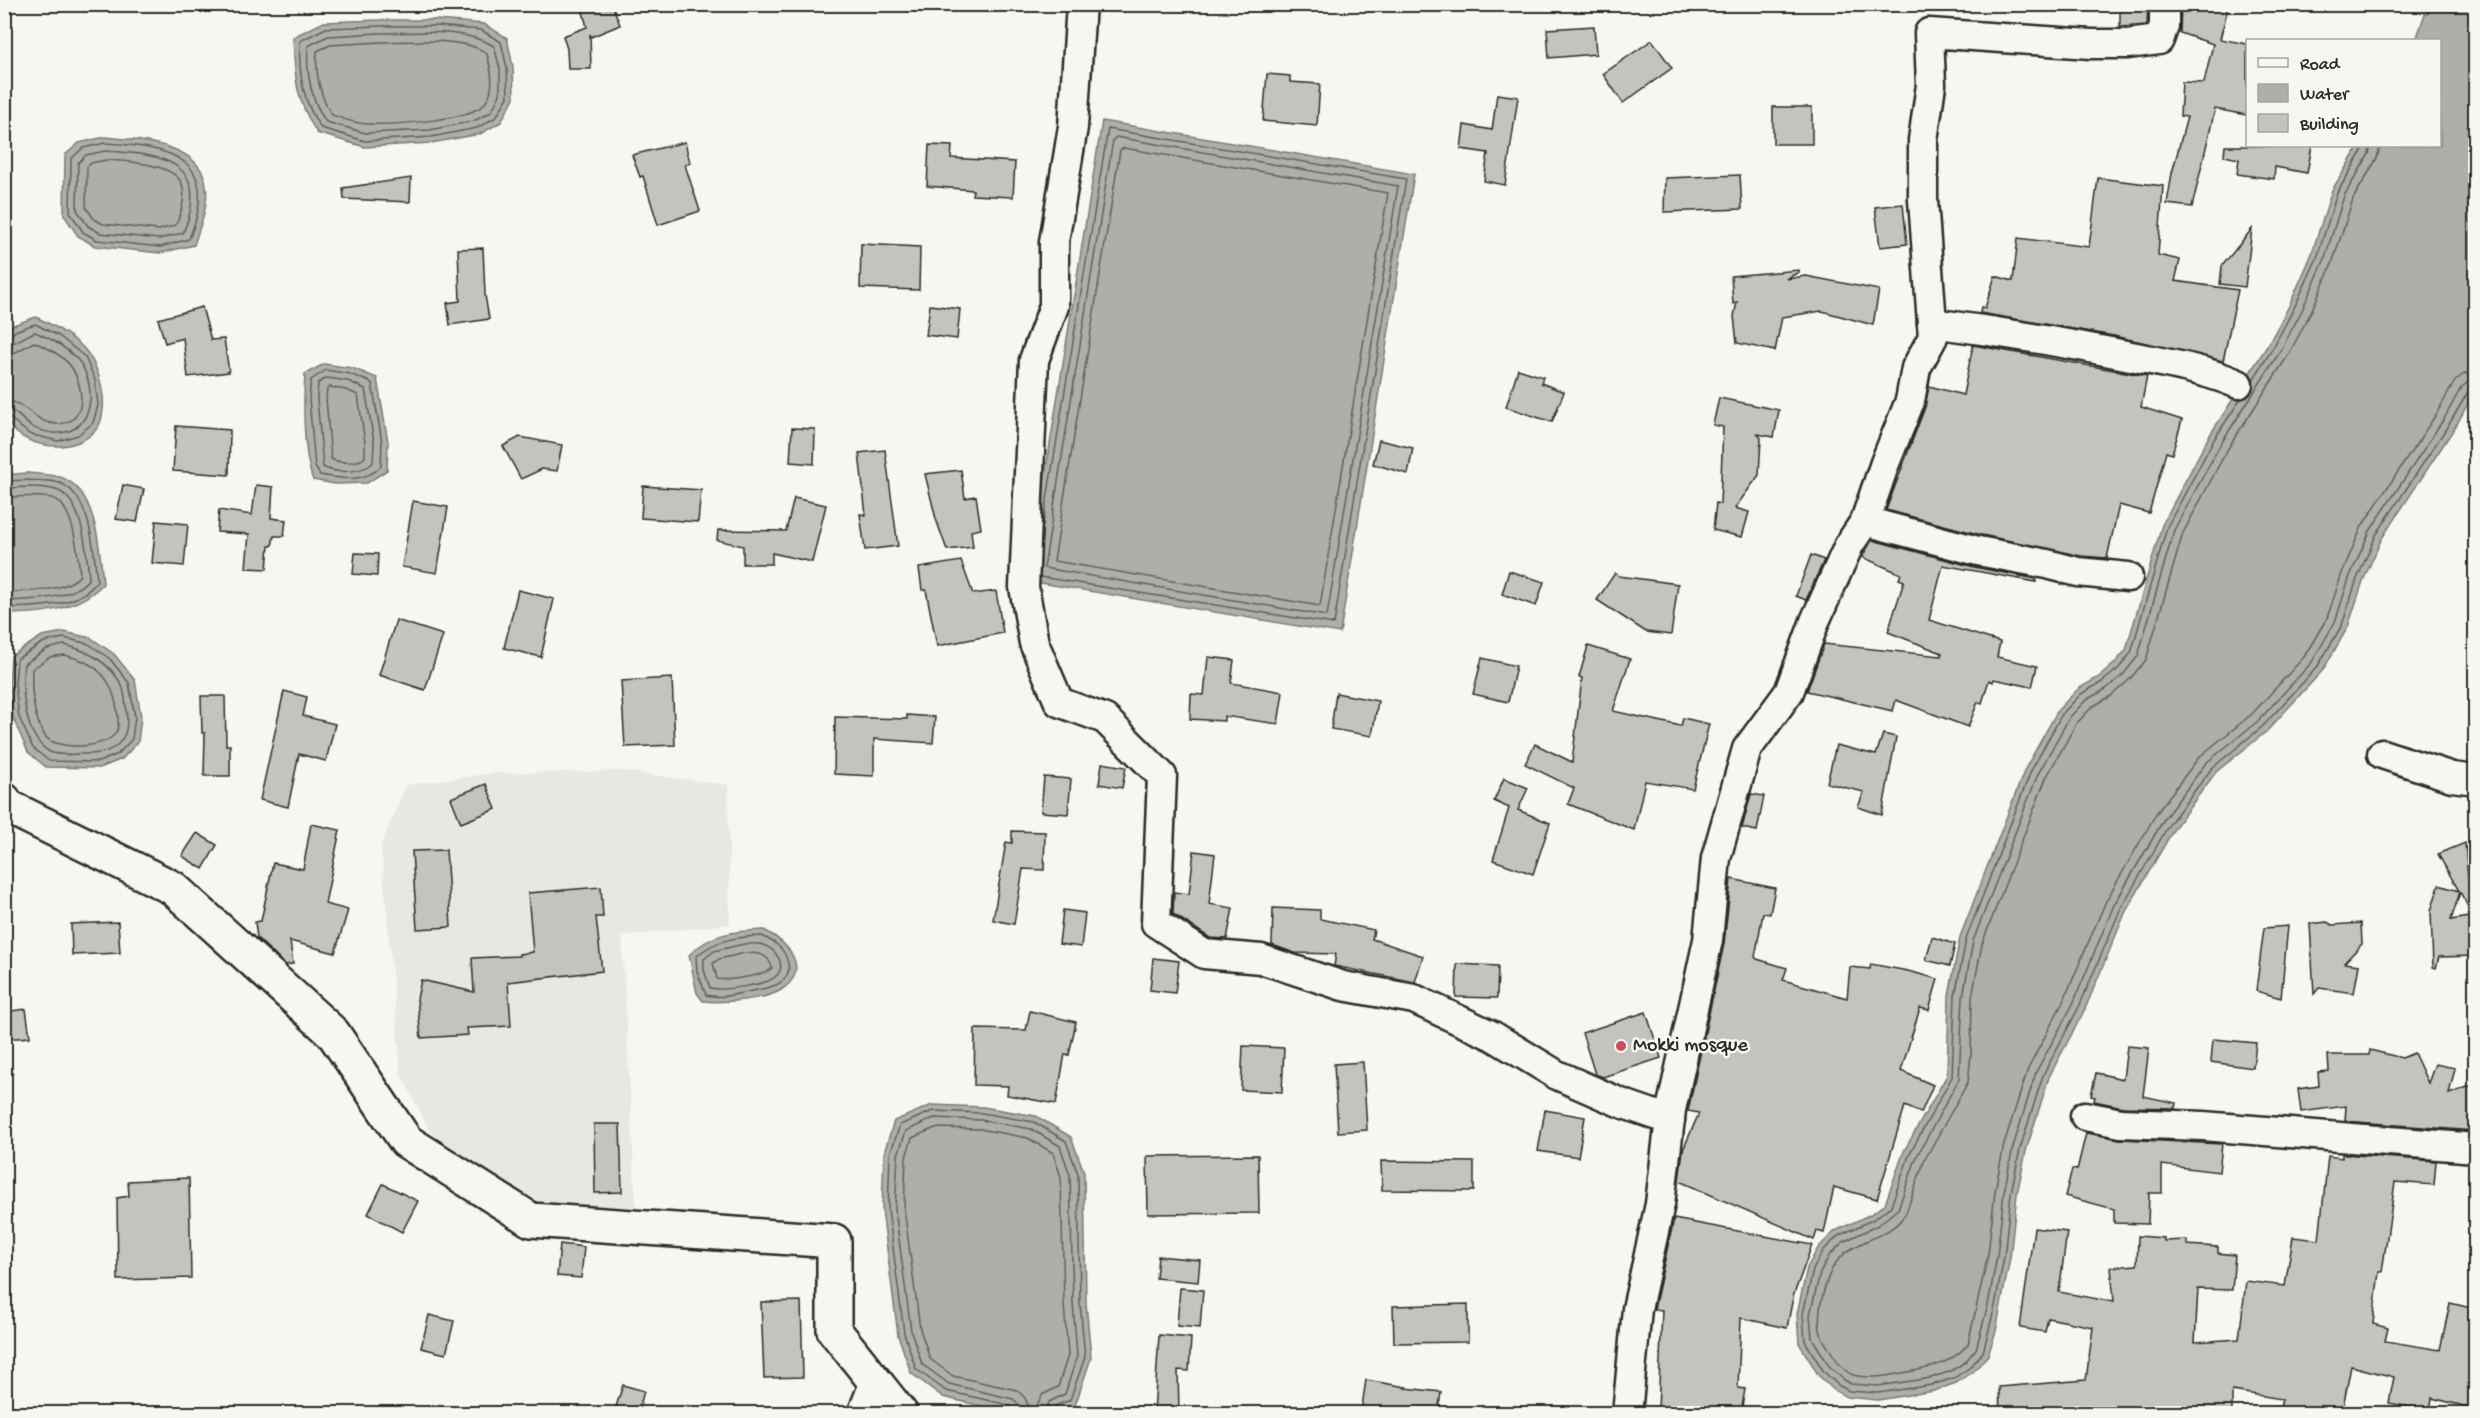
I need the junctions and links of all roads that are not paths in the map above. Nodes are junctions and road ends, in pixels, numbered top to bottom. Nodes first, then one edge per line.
1 (1080, 4) edge
2 (2164, 4) edge
3 (1932, 323) junction
4 (2238, 384) dead end
5 (1865, 521) junction
6 (2128, 577) dead end
7 (2382, 754) dead end
8 (2475, 780) edge
9 (4, 800) edge
10 (2085, 1116) dead end
11 (1670, 1120) junction
12 (2475, 1149) edge
13 (875, 1381) junction
14 (862, 1413) edge
15 (901, 1413) edge
16 (1627, 1413) edge

1 - 11 street
2 - 3 street
3 - 4 street
3 - 5 street
5 - 6 street
5 - 11 street
7 - 8 street
9 - 13 street
10 - 12 street
11 - 16 street
13 - 14 street
13 - 15 street

